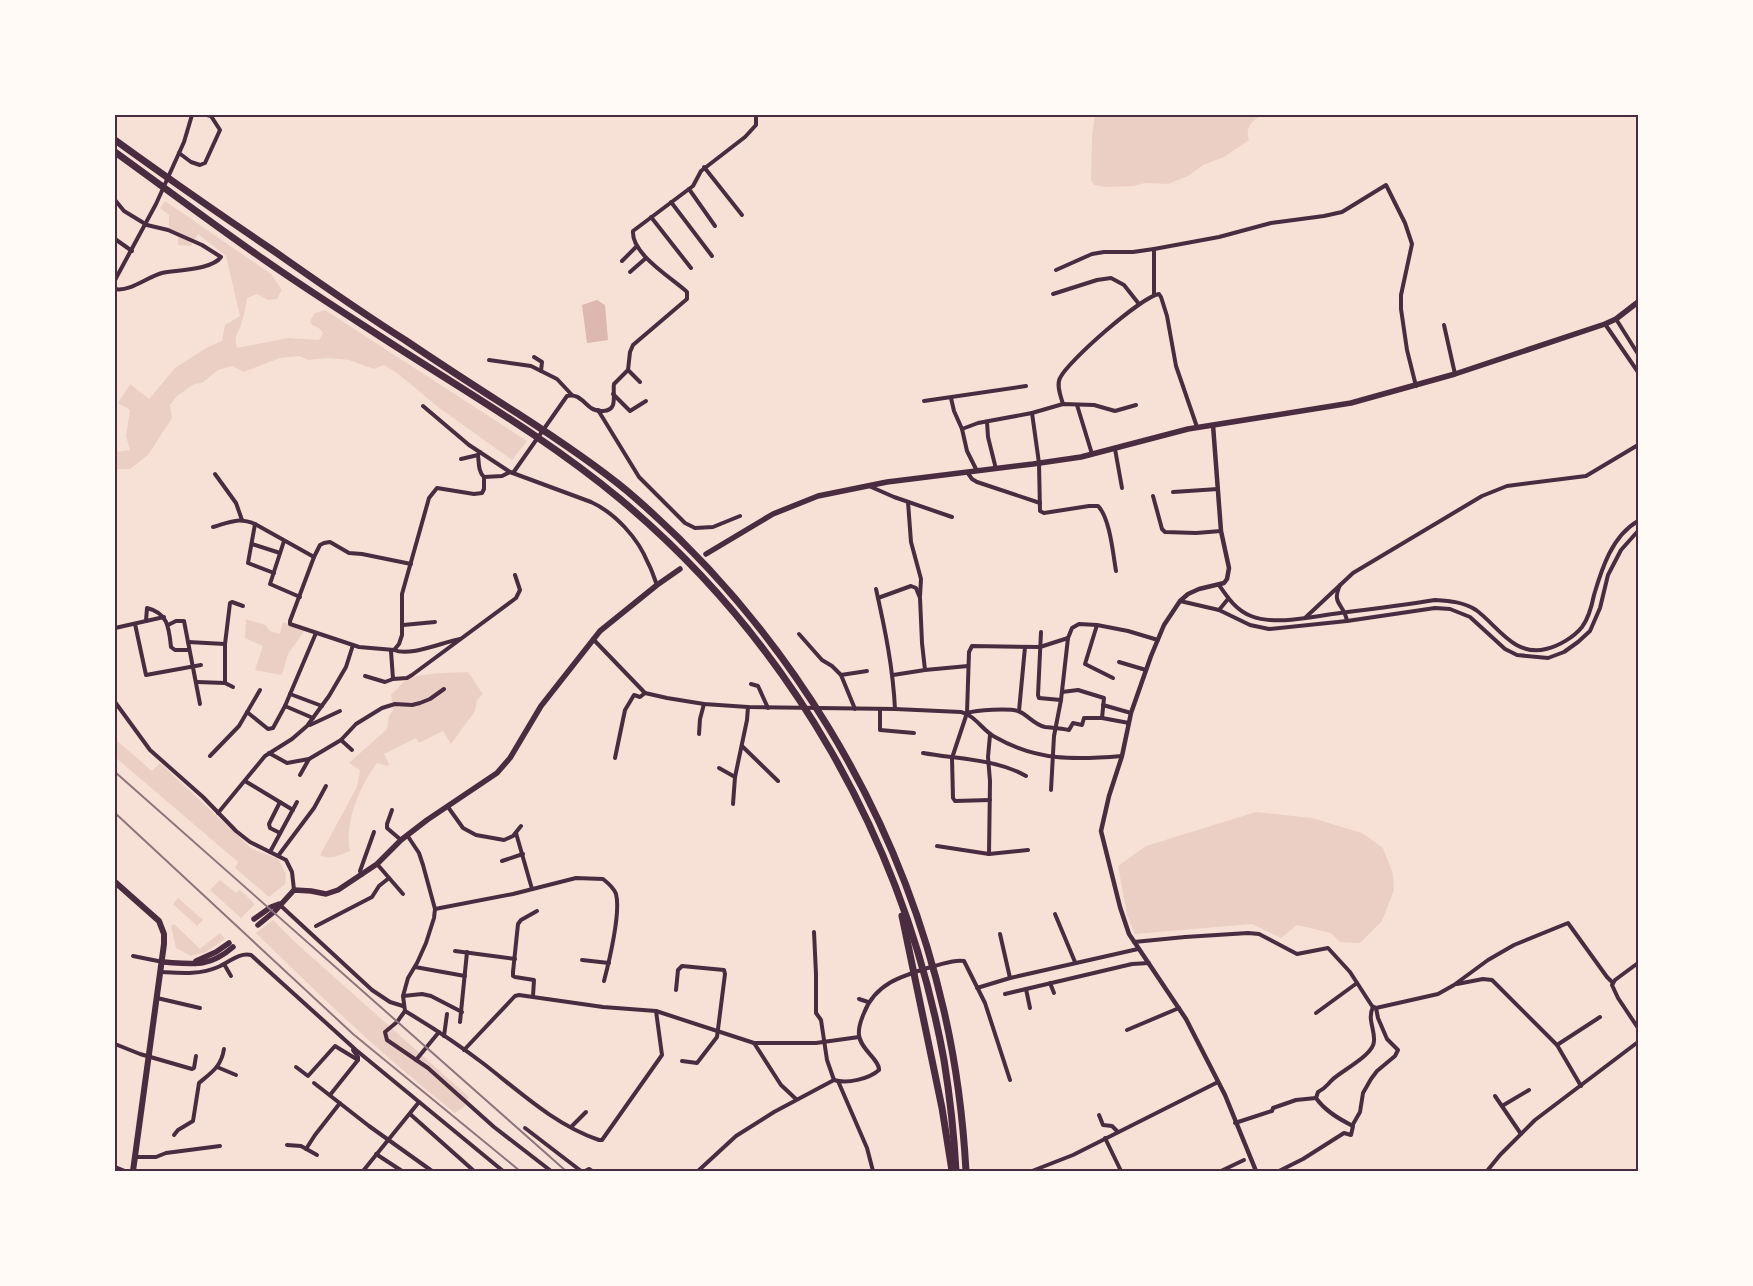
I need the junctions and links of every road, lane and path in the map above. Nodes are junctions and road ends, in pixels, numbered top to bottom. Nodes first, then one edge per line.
1 (192, 115) edge
2 (207, 115) edge
3 (756, 115) edge
4 (115, 140) edge
5 (115, 152) edge
6 (179, 153) junction
7 (704, 167) junction
8 (689, 189) junction
9 (115, 200) edge
10 (670, 202) junction
11 (742, 215) dead end
12 (651, 217) junction
13 (146, 224) junction
14 (715, 226) dead end
15 (115, 239) edge
16 (637, 246) junction
17 (1154, 249) junction
18 (132, 251) junction
19 (712, 256) dead end
20 (646, 258) junction
21 (622, 261) dead end
22 (691, 268) dead end
23 (1056, 270) dead end
24 (630, 272) dead end
25 (115, 280) edge
26 (115, 289) edge
27 (1053, 294) dead end
28 (1154, 295) junction
29 (1638, 302) edge
30 (1138, 304) junction
31 (1616, 319) junction
32 (1605, 324) junction
33 (1444, 325) dead end
34 (1638, 354) edge
35 (534, 357) dead end
36 (489, 360) dead end
37 (541, 370) junction
38 (628, 370) junction
39 (1638, 372) edge
40 (1456, 374) junction
41 (640, 382) dead end
42 (1026, 386) dead end
43 (1416, 386) junction
44 (613, 394) junction
45 (572, 395) junction
46 (952, 398) junction
47 (646, 401) dead end
48 (924, 401) dead end
49 (1063, 404) junction
50 (1077, 405) junction
51 (1136, 405) dead end
52 (424, 406) dead end
53 (598, 410) junction
54 (1032, 413) junction
55 (987, 422) junction
56 (1213, 425) junction
57 (1197, 427) junction
58 (962, 429) junction
59 (1638, 445) edge
60 (1115, 449) junction
61 (479, 454) junction
62 (1092, 454) junction
63 (461, 459) dead end
64 (1040, 463) junction
65 (996, 468) junction
66 (977, 471) junction
67 (512, 472) junction
68 (966, 472) junction
69 (215, 474) dead end
70 (484, 477) junction
71 (869, 486) junction
72 (1122, 488) dead end
73 (1218, 489) junction
74 (1173, 492) dead end
75 (1153, 496) dead end
76 (908, 502) junction
77 (1040, 502) junction
78 (740, 516) dead end
79 (952, 517) dead end
80 (242, 520) junction
81 (1638, 521) edge
82 (255, 524) junction
83 (213, 527) dead end
84 (1221, 531) junction
85 (1638, 531) edge
86 (284, 540) junction
87 (252, 544) junction
88 (280, 553) junction
89 (706, 554) dead end
90 (314, 557) junction
91 (411, 564) junction
92 (680, 569) dead end
93 (1116, 571) dead end
94 (274, 573) junction
95 (515, 575) dead end
96 (1341, 583) junction
97 (656, 585) junction
98 (1219, 585) junction
99 (876, 589) dead end
100 (300, 597) junction
101 (878, 598) junction
102 (920, 598) junction
103 (1228, 600) junction
104 (1180, 601) junction
105 (243, 606) dead end
106 (1219, 610) junction
107 (1346, 612) junction
108 (164, 617) junction
109 (1253, 617) junction
110 (1306, 617) junction
111 (146, 621) junction
112 (1348, 621) junction
113 (435, 622) dead end
114 (135, 624) junction
115 (168, 625) junction
116 (1097, 625) junction
117 (403, 626) junction
118 (1250, 626) junction
119 (115, 628) edge
120 (1041, 632) dead end
121 (316, 633) junction
122 (799, 634) dead end
123 (1068, 638) junction
124 (460, 639) junction
125 (593, 639) junction
126 (1158, 640) junction
127 (188, 642) junction
128 (226, 644) junction
129 (353, 646) junction
130 (1025, 647) junction
131 (1040, 647) junction
132 (189, 650) junction
133 (392, 650) junction
134 (115, 656) edge
135 (115, 660) edge
136 (1119, 662) dead end
137 (201, 665) dead end
138 (193, 666) junction
139 (968, 666) junction
140 (925, 670) junction
141 (1146, 670) junction
142 (868, 671) dead end
143 (841, 675) junction
144 (893, 675) junction
145 (365, 676) dead end
146 (1113, 678) dead end
147 (393, 680) junction
148 (197, 682) junction
149 (225, 683) junction
150 (751, 684) dead end
151 (233, 687) dead end
152 (444, 689) dead end
153 (260, 690) dead end
154 (1062, 692) junction
155 (645, 693) junction
156 (290, 694) junction
157 (1062, 700) junction
158 (115, 702) edge
159 (200, 704) dead end
160 (704, 704) junction
161 (1103, 705) junction
162 (285, 706) junction
163 (322, 706) junction
164 (748, 707) junction
165 (768, 708) junction
166 (855, 709) junction
167 (880, 709) junction
168 (895, 709) junction
169 (340, 711) dead end
170 (1019, 711) junction
171 (247, 712) junction
172 (966, 713) junction
173 (1131, 713) junction
174 (313, 718) junction
175 (1102, 718) junction
176 (1129, 723) junction
177 (308, 726) junction
178 (1057, 727) junction
179 (699, 734) dead end
180 (914, 734) dead end
181 (990, 734) junction
182 (341, 740) junction
183 (742, 746) junction
184 (352, 750) dead end
185 (269, 753) junction
186 (923, 753) dead end
187 (210, 756) dead end
188 (1122, 756) junction
189 (1052, 757) junction
190 (615, 758) dead end
191 (952, 758) junction
192 (309, 759) junction
193 (989, 763) junction
194 (719, 768) dead end
195 (300, 775) dead end
196 (1026, 776) dead end
197 (735, 777) junction
198 (245, 781) junction
199 (778, 781) dead end
200 (326, 786) dead end
201 (1051, 790) dead end
202 (990, 800) junction
203 (280, 802) junction
204 (297, 802) dead end
205 (733, 804) dead end
206 (448, 807) junction
207 (293, 810) junction
208 (392, 810) dead end
209 (218, 813) junction
210 (521, 826) dead end
211 (374, 832) dead end
212 (280, 833) junction
213 (516, 833) junction
214 (407, 835) junction
215 (401, 840) junction
216 (937, 846) dead end
217 (1028, 850) dead end
218 (270, 852) junction
219 (523, 854) junction
220 (989, 854) junction
221 (278, 856) junction
222 (502, 861) dead end
223 (377, 864) junction
224 (362, 875) junction
225 (389, 878) junction
226 (115, 882) edge
227 (532, 889) junction
228 (294, 890) junction
229 (403, 894) dead end
230 (899, 897) junction
231 (280, 904) junction
232 (435, 909) junction
233 (537, 911) dead end
234 (1056, 914) dead end
235 (256, 922) dead end
236 (316, 926) dead end
237 (814, 932) dead end
238 (1000, 934) dead end
239 (1134, 942) junction
240 (231, 945) dead end
241 (1138, 949) junction
242 (455, 951) dead end
243 (467, 952) junction
244 (134, 956) dead end
245 (515, 959) junction
246 (582, 960) dead end
247 (163, 962) junction
248 (1075, 962) junction
249 (609, 963) junction
250 (1149, 963) junction
251 (1638, 963) edge
252 (224, 964) junction
253 (415, 967) junction
254 (162, 972) junction
255 (231, 976) dead end
256 (465, 976) junction
257 (1010, 978) junction
258 (604, 981) dead end
259 (1050, 983) junction
260 (1357, 983) junction
261 (1613, 983) junction
262 (1454, 985) junction
263 (977, 988) junction
264 (1026, 989) junction
265 (676, 990) dead end
266 (1054, 993) dead end
267 (1005, 994) dead end
268 (403, 996) junction
269 (533, 996) junction
270 (157, 998) junction
271 (859, 999) dead end
272 (868, 1002) junction
273 (200, 1008) dead end
274 (404, 1008) junction
275 (1030, 1008) dead end
276 (1179, 1008) junction
277 (1374, 1008) junction
278 (656, 1011) junction
279 (462, 1012) junction
280 (1316, 1013) dead end
281 (447, 1014) dead end
282 (1600, 1017) dead end
283 (460, 1022) dead end
284 (1638, 1028) edge
285 (718, 1030) junction
286 (1127, 1030) dead end
287 (439, 1032) junction
288 (444, 1036) junction
289 (859, 1037) junction
290 (347, 1042) junction
291 (824, 1042) junction
292 (1638, 1042) edge
293 (754, 1043) junction
294 (115, 1044) edge
295 (1557, 1045) junction
296 (224, 1049) dead end
297 (464, 1050) junction
298 (148, 1056) junction
299 (196, 1056) dead end
300 (358, 1060) junction
301 (416, 1060) junction
302 (682, 1061) dead end
303 (217, 1067) junction
304 (296, 1067) dead end
305 (236, 1075) dead end
306 (1010, 1080) dead end
307 (836, 1081) junction
308 (1218, 1082) junction
309 (314, 1083) dead end
310 (1581, 1086) junction
311 (1529, 1090) dead end
312 (330, 1095) junction
313 (1495, 1096) dead end
314 (1316, 1098) junction
315 (796, 1099) junction
316 (340, 1102) junction
317 (419, 1102) junction
318 (1502, 1106) junction
319 (586, 1112) dead end
320 (410, 1114) junction
321 (1099, 1115) dead end
322 (1235, 1123) junction
323 (1352, 1126) junction
324 (571, 1127) junction
325 (525, 1128) dead end
326 (1118, 1132) junction
327 (174, 1134) dead end
328 (1521, 1134) junction
329 (389, 1138) junction
330 (1106, 1138) junction
331 (287, 1145) dead end
332 (220, 1146) dead end
333 (306, 1149) junction
334 (376, 1154) junction
335 (317, 1156) dead end
336 (135, 1157) junction
337 (1244, 1160) dead end
338 (115, 1166) edge
339 (125, 1171) edge
340 (133, 1171) edge
341 (363, 1171) edge
342 (402, 1171) edge
343 (432, 1171) edge
344 (474, 1171) edge
345 (503, 1171) edge
346 (551, 1171) edge
347 (581, 1171) edge
348 (585, 1171) edge
349 (592, 1171) edge
350 (698, 1171) edge
351 (873, 1171) edge
352 (952, 1171) edge
353 (956, 1171) edge
354 (966, 1171) edge
355 (1032, 1171) edge
356 (1121, 1171) edge
357 (1221, 1171) edge
358 (1256, 1171) edge
359 (1279, 1171) edge
360 (1487, 1171) edge

1 - 6 street
2 - 6 street
3 - 7 street
4 - 354 highway
5 - 230 highway
6 - 13 street
7 - 8 street
7 - 11 street
8 - 10 street
8 - 14 street
9 - 13 street
10 - 12 street
10 - 19 street
12 - 16 street
12 - 22 street
13 - 18 street
13 - 26 street
15 - 18 street
16 - 20 street
16 - 21 street
17 - 23 street
17 - 28 street
17 - 43 street
18 - 25 street
20 - 24 street
20 - 38 street
27 - 30 street
28 - 30 street
28 - 57 street
29 - 31 main road
30 - 49 street
31 - 32 main road
31 - 34 street
32 - 39 street
32 - 40 main road
33 - 40 street
35 - 37 street
36 - 37 street
37 - 45 street
38 - 41 street
38 - 44 street
40 - 43 main road
42 - 46 street
43 - 56 main road
44 - 47 street
44 - 53 street
45 - 53 street
45 - 67 street
46 - 48 street
46 - 58 street
49 - 50 street
49 - 54 street
50 - 51 street
50 - 62 street
52 - 61 street
53 - 78 street
54 - 55 street
54 - 64 street
55 - 58 street
55 - 65 street
56 - 57 main road
56 - 73 street
57 - 60 main road
58 - 66 street
59 - 96 street
60 - 62 main road
60 - 72 street
61 - 63 street
61 - 67 street
61 - 70 street
62 - 64 main road
64 - 65 main road
64 - 77 street
65 - 66 main road
66 - 68 main road
67 - 70 street
67 - 97 street
68 - 71 main road
68 - 77 street
69 - 80 street
70 - 91 street
71 - 76 street
71 - 89 main road
73 - 74 street
73 - 84 street
75 - 84 street
76 - 79 street
76 - 102 street
77 - 93 street
80 - 82 street
80 - 83 street
81 - 107 street
82 - 86 street
82 - 87 street
84 - 98 street
85 - 112 street
86 - 88 street
86 - 90 street
87 - 88 street
87 - 94 street
88 - 94 street
90 - 91 street
90 - 100 street
91 - 117 street
92 - 97 main road
94 - 100 street
95 - 124 street
96 - 107 street
96 - 110 street
97 - 125 main road
98 - 103 street
98 - 104 street
99 - 101 street
100 - 121 street
101 - 102 street
101 - 144 street
102 - 140 street
103 - 106 street
103 - 109 street
104 - 106 street
104 - 126 street
105 - 128 street
106 - 118 street
107 - 110 street
107 - 112 street
108 - 111 street
108 - 111 street
108 - 115 street
109 - 110 street
109 - 118 street
111 - 114 street
112 - 118 street
113 - 117 street
114 - 119 street
114 - 138 street
115 - 127 street
115 - 132 street
116 - 123 street
116 - 126 street
116 - 146 street
117 - 133 street
120 - 131 street
121 - 129 street
121 - 156 street
122 - 143 street
123 - 131 street
123 - 154 street
124 - 133 street
124 - 147 street
125 - 155 street
125 - 206 main road
126 - 141 street
127 - 128 street
127 - 132 street
128 - 149 street
129 - 133 street
129 - 163 street
130 - 131 street
130 - 139 street
130 - 170 street
131 - 157 street
132 - 138 street
133 - 147 street
134 - 135 street
136 - 141 street
137 - 138 street
138 - 148 street
139 - 140 street
139 - 172 street
140 - 144 street
141 - 173 street
142 - 143 street
143 - 166 street
144 - 168 street
145 - 147 street
148 - 149 street
148 - 159 street
149 - 151 street
150 - 165 street
152 - 182 street
153 - 171 street
154 - 157 street
154 - 161 street
155 - 160 street
155 - 190 street
156 - 162 street
156 - 163 street
157 - 178 street
158 - 209 street
160 - 164 street
160 - 179 street
161 - 173 street
161 - 175 street
162 - 171 street
162 - 174 street
163 - 174 street
164 - 165 street
164 - 183 street
165 - 166 street
166 - 167 street
167 - 168 street
167 - 180 street
168 - 172 street
169 - 177 street
170 - 172 street
170 - 178 street
171 - 187 street
172 - 181 street
172 - 191 street
173 - 176 street
174 - 177 street
175 - 176 street
175 - 178 street
176 - 188 street
177 - 185 street
178 - 189 street
181 - 189 street
181 - 193 street
182 - 184 street
182 - 192 street
183 - 197 street
183 - 199 street
185 - 192 street
185 - 198 street
186 - 191 street
188 - 189 street
188 - 239 street
189 - 201 street
191 - 193 street
191 - 202 street
192 - 195 street
193 - 196 street
193 - 202 street
194 - 197 street
197 - 205 street
198 - 203 street
198 - 209 street
200 - 221 street
202 - 220 street
203 - 207 street
203 - 212 street
204 - 207 street
206 - 213 street
206 - 214 main road
207 - 212 street
208 - 215 street
209 - 218 street
210 - 213 street
211 - 224 street
212 - 218 street
213 - 219 street
214 - 215 main road
214 - 232 street
215 - 223 main road
216 - 220 street
217 - 220 street
218 - 221 street
219 - 222 street
219 - 227 street
221 - 228 street
223 - 224 main road
223 - 225 street
224 - 228 main road
225 - 229 street
225 - 236 street
226 - 247 highway
227 - 232 street
227 - 249 street
228 - 231 main road
230 - 352 highway
230 - 353 highway
231 - 235 main road
231 - 274 street
232 - 253 street
233 - 245 street
234 - 248 street
237 - 291 street
238 - 257 street
239 - 241 street
239 - 260 street
240 - 247 main road
241 - 248 street
241 - 250 street
242 - 243 street
243 - 245 street
243 - 256 street
244 - 247 street
245 - 269 street
246 - 249 street
247 - 254 highway
248 - 257 street
249 - 258 street
250 - 259 street
250 - 276 street
251 - 261 street
252 - 254 street
252 - 255 street
252 - 290 street
253 - 256 street
253 - 268 street
254 - 270 highway
256 - 279 street
257 - 263 street
259 - 264 street
259 - 266 street
260 - 277 street
260 - 280 street
261 - 262 street
261 - 284 street
262 - 277 street
262 - 295 street
263 - 272 street
263 - 306 street
264 - 267 street
264 - 275 street
265 - 285 street
268 - 274 street
268 - 279 street
269 - 278 street
269 - 297 street
270 - 273 street
270 - 298 highway
271 - 272 street
272 - 289 street
274 - 287 street
274 - 301 street
276 - 286 street
276 - 308 street
277 - 314 street
277 - 323 street
278 - 285 street
278 - 324 street
279 - 283 street
281 - 288 street
282 - 295 street
285 - 293 street
285 - 302 street
287 - 288 street
287 - 301 street
288 - 297 street
289 - 291 street
289 - 307 street
290 - 300 street
290 - 317 street
291 - 293 street
291 - 307 street
292 - 310 street
293 - 315 street
294 - 298 street
295 - 310 street
296 - 303 street
297 - 324 street
298 - 299 street
298 - 336 highway
300 - 304 street
300 - 312 street
301 - 346 street
303 - 305 street
303 - 327 street
307 - 315 street
307 - 351 street
308 - 322 street
308 - 326 street
309 - 312 street
310 - 328 street
311 - 318 street
312 - 316 street
313 - 318 street
314 - 322 street
314 - 323 street
315 - 350 street
316 - 329 street
316 - 333 street
317 - 320 street
317 - 345 street
318 - 328 street
319 - 324 street
320 - 329 street
320 - 344 street
321 - 326 street
322 - 358 street
323 - 359 street
325 - 347 street
326 - 330 street
328 - 360 street
329 - 334 street
329 - 343 street
330 - 355 street
330 - 356 street
331 - 333 street
332 - 336 street
333 - 335 street
334 - 341 street
334 - 342 street
336 - 340 highway
337 - 357 street
338 - 339 street
348 - 349 street

